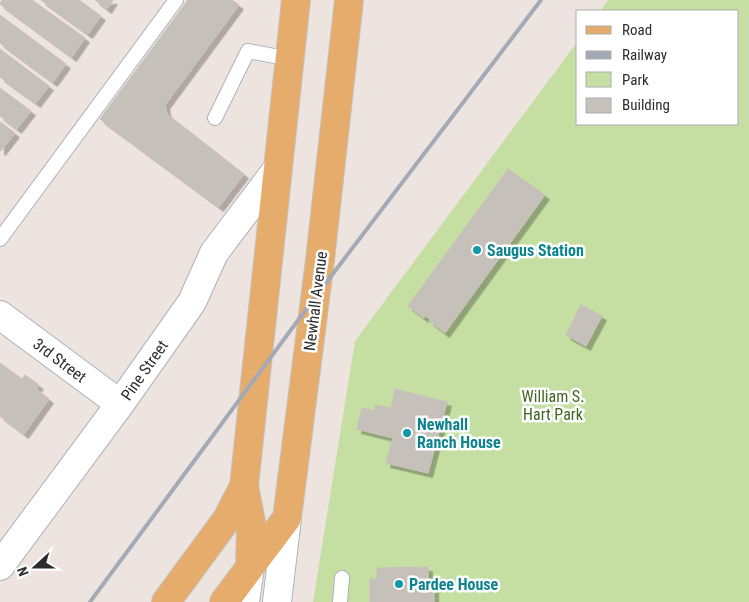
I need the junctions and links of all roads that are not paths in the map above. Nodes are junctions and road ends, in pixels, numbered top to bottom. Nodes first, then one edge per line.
1 (176, 0) edge
2 (296, 0) edge
3 (349, 0) edge
4 (290, 59) junction
5 (215, 118) dead end
6 (278, 168) junction
7 (0, 239) edge
8 (0, 315) edge
9 (120, 404) junction
10 (244, 486) junction
11 (287, 518) junction
12 (0, 566) edge
13 (250, 567) junction
14 (342, 578) dead end
15 (166, 602) edge
16 (224, 602) edge
17 (245, 602) edge
18 (277, 602) edge
19 (340, 602) edge

1 - 7 lane
2 - 4 main road
3 - 11 main road, Newhall Avenue
4 - 5 lane
4 - 6 main road
6 - 9 street, Pine Street
6 - 10 main road
8 - 9 street, 3rd Street
9 - 12 street, Pine Street
10 - 13 main road
10 - 15 main road
11 - 13 main road
11 - 18 street, Newhall Avenue
13 - 16 main road
13 - 17 street
14 - 19 lane

